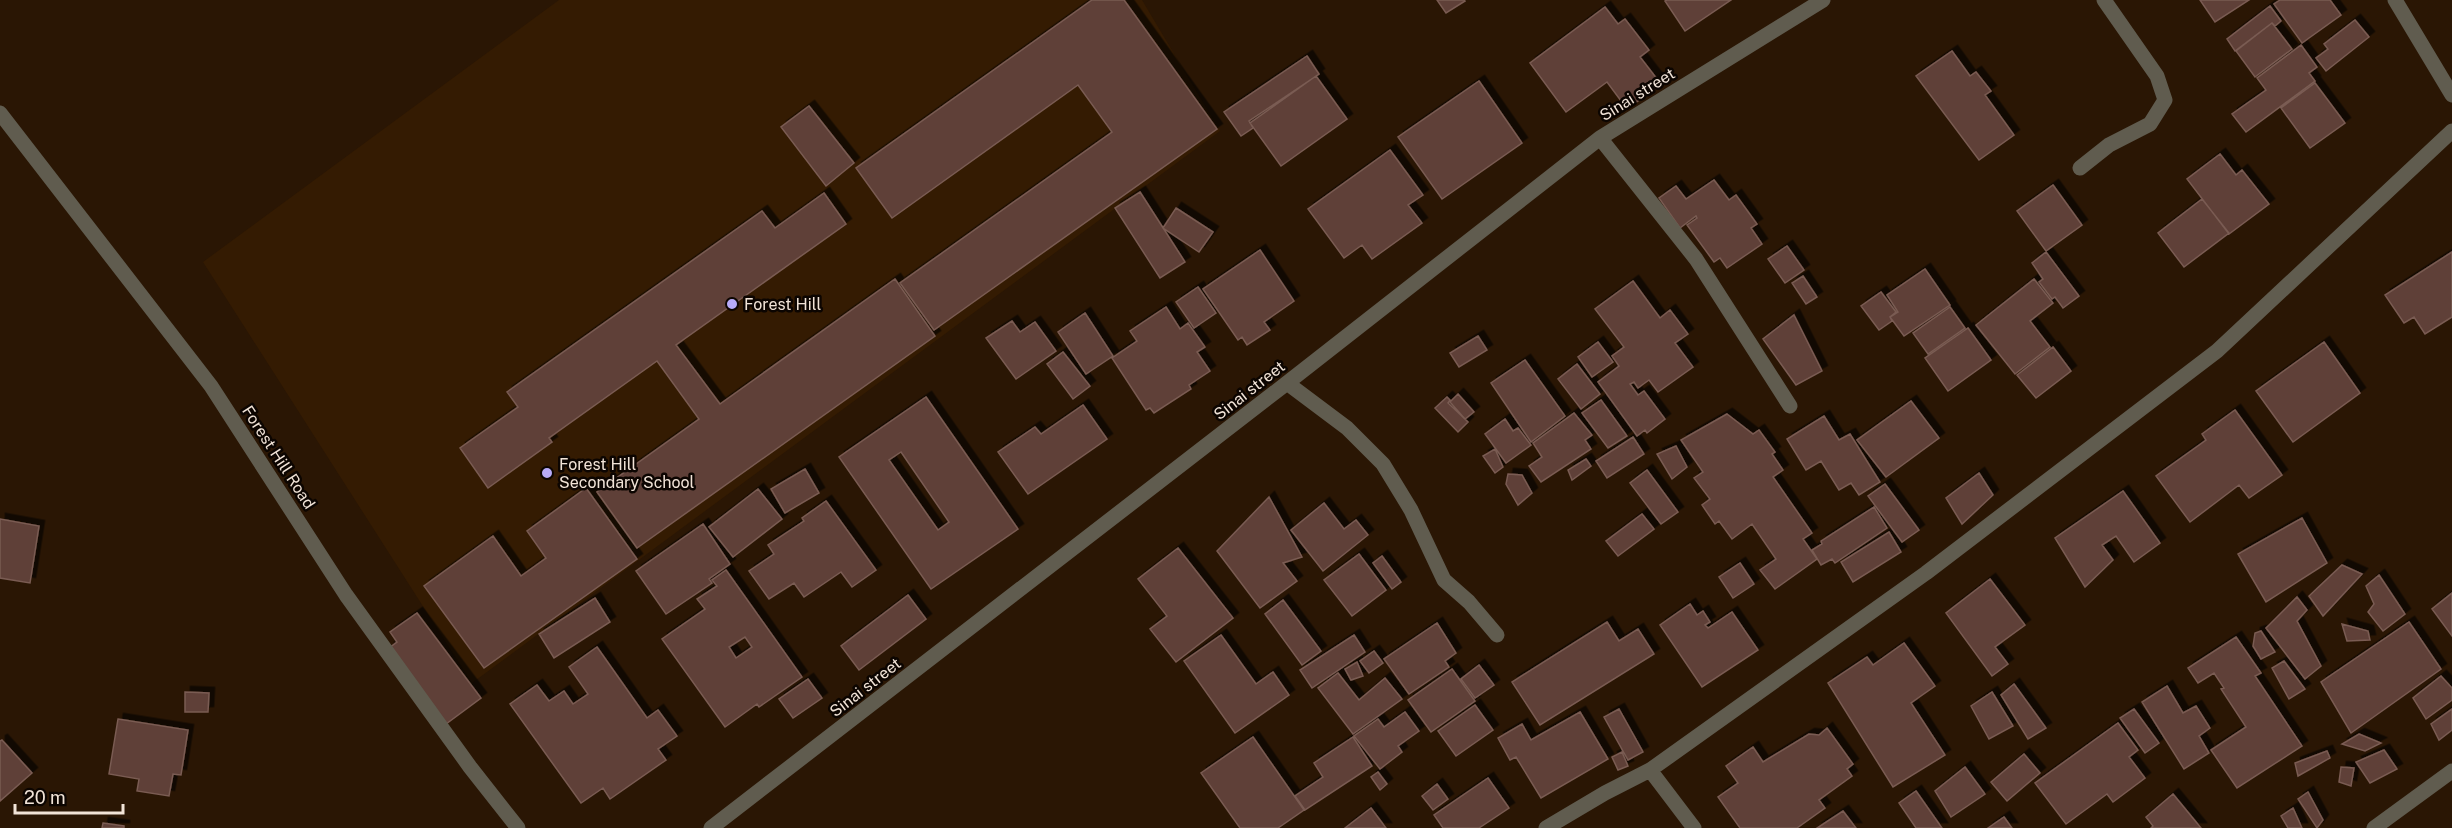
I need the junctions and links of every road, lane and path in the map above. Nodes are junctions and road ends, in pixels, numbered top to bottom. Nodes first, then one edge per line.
1 (1823, 0) edge
2 (2104, 0) edge
3 (2396, 0) edge
4 (2452, 95) edge
5 (0, 113) edge
6 (2452, 131) edge
7 (1600, 138) junction
8 (2080, 168) dead end
9 (1287, 384) junction
10 (1790, 406) dead end
11 (1497, 635) dead end
12 (1650, 770) junction
13 (2452, 771) edge
14 (518, 828) edge
15 (711, 828) edge
16 (1546, 828) edge
17 (1694, 828) edge
18 (2374, 828) edge

1 - 7 street, Sinai street
2 - 8 street
3 - 4 street
5 - 14 street, Forest Hill Road
6 - 12 street
7 - 9 street, Sinai street
7 - 10 street
9 - 11 street
9 - 15 street, Sinai street
12 - 16 street
12 - 17 street
13 - 18 street

